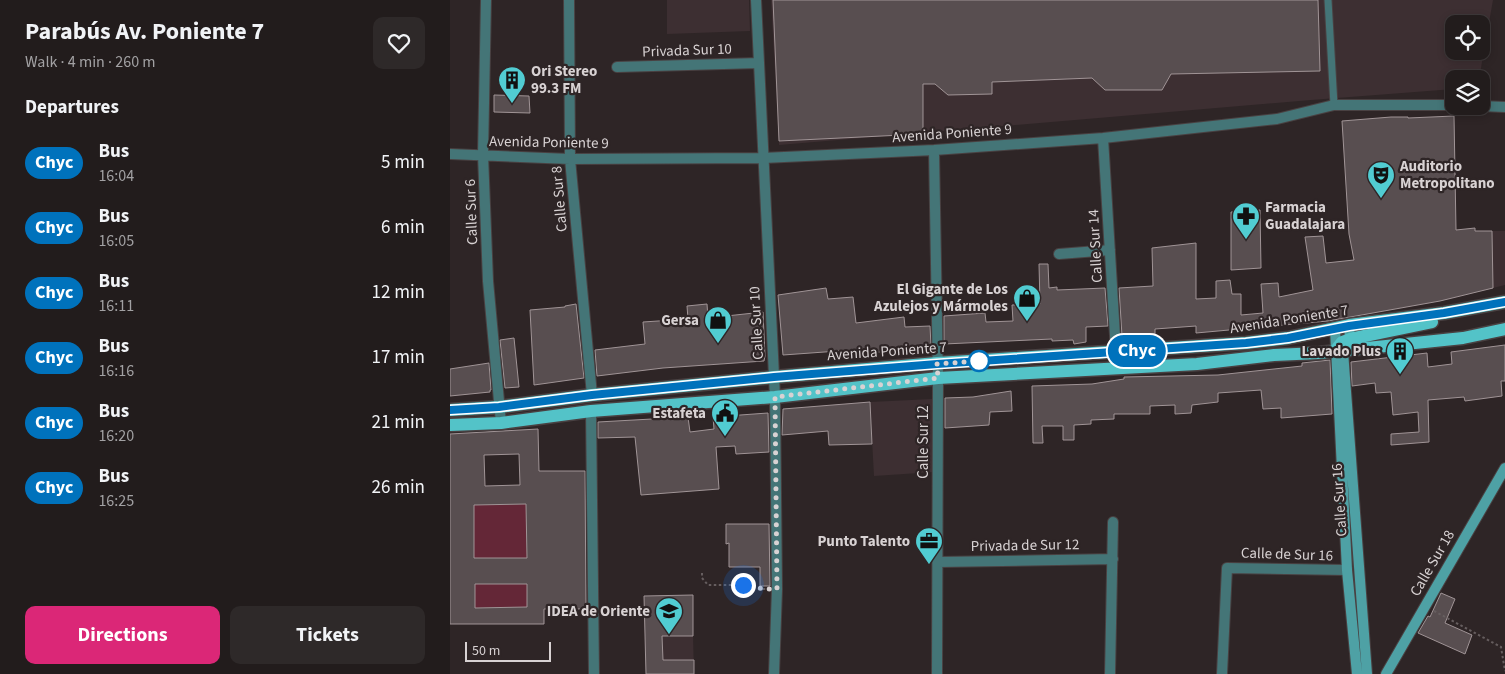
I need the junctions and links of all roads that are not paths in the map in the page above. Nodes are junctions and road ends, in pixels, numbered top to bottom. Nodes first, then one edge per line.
1 (486, 0) edge
2 (569, 0) edge
3 (756, 0) edge
4 (1328, 0) edge
5 (759, 63) junction
6 (616, 67) dead end
7 (1334, 105) junction
8 (1445, 105) edge
9 (1490, 106) edge
10 (1505, 107) edge
11 (1103, 138) junction
12 (934, 150) junction
13 (450, 154) edge
14 (483, 155) junction
15 (763, 158) junction
16 (570, 159) junction
17 (1110, 250) junction
18 (1059, 254) dead end
19 (1505, 302) edge
20 (1444, 313) junction
21 (1349, 326) junction
22 (1335, 328) junction
23 (1505, 329) edge
24 (1350, 339) junction
25 (1339, 351) junction
26 (1116, 352) junction
27 (937, 364) junction
28 (774, 377) junction
29 (938, 378) junction
30 (592, 395) junction
31 (775, 397) junction
32 (499, 407) junction
33 (450, 410) edge
34 (591, 411) junction
35 (501, 423) junction
36 (450, 425) edge
37 (1505, 468) edge
38 (1113, 522) dead end
39 (1113, 559) junction
40 (938, 562) junction
41 (1346, 570) junction
42 (594, 674) edge
43 (774, 674) edge
44 (937, 674) edge
45 (1110, 674) edge
46 (1222, 674) edge
47 (1356, 674) edge
48 (1367, 674) edge
49 (1386, 674) edge

1 - 14 street, Calle Sur 6
2 - 16 street, Calle Sur 8
3 - 5 street, Calle Sur 10
4 - 7 lane
5 - 6 street, Privada Sur 10
5 - 15 street, Calle Sur 10
7 - 8 street, Avenida Poniente 9
7 - 11 street, Avenida Poniente 9
9 - 10 street
11 - 12 street, Avenida Poniente 9
11 - 17 street, Calle Sur 14
12 - 15 street, Avenida Poniente 9
12 - 27 street, Calle Sur 12
13 - 14 street, Avenida Poniente 9
14 - 16 street, Avenida Poniente 9
14 - 32 street, Calle Sur 6
15 - 16 street, Avenida Poniente 9
15 - 28 street, Calle Sur 10
16 - 30 street, Calle Sur 8
17 - 18 street
17 - 26 street, Calle Sur 14
19 - 20 main road, Avenida Poniente 7
20 - 21 main road, Avenida Poniente 7
20 - 24 main road
21 - 22 main road, Avenida Poniente 7
21 - 24 main road
22 - 25 main road, Calle Sur 16
22 - 26 main road, Avenida Poniente 7
23 - 25 main road, Avenida Poniente 7
24 - 25 main road
25 - 29 main road, Avenida Poniente 7
25 - 41 main road, Calle Sur 16
25 - 48 main road, Calle Sur 16
26 - 27 main road, Avenida Poniente 7
27 - 28 main road, Avenida Poniente 7
27 - 29 street, Calle Sur 12
28 - 30 main road, Avenida Poniente 7
28 - 31 street, Calle Sur 10
29 - 31 main road, Avenida Poniente 7
29 - 40 street, Calle Sur 12
30 - 32 main road, Avenida Poniente 7
31 - 34 main road, Avenida Poniente 7
31 - 43 street, Calle Sur 10
32 - 33 main road, Avenida Poniente 7
32 - 35 street, Calle Sur 6
34 - 35 main road, Avenida Poniente 7
34 - 42 street
35 - 36 main road, Avenida Poniente 7
37 - 49 main road, Calle Sur 18
38 - 39 street
39 - 40 street, Privada de Sur 12
39 - 45 street
40 - 44 street, Calle Sur 12
41 - 46 street, Calle de Sur 16
41 - 47 main road, Calle Sur 16

